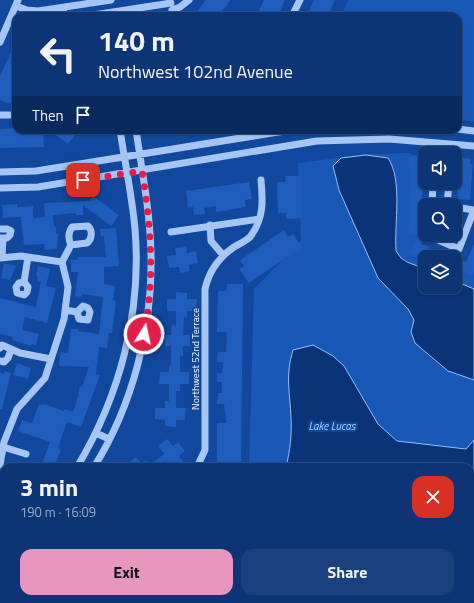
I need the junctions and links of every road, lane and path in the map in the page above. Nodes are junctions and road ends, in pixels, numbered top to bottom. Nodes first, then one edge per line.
1 (111, 0) edge
2 (114, 0) edge
3 (189, 0) edge
4 (300, 0) edge
5 (98, 1) edge
6 (17, 3) edge
7 (172, 7) edge
8 (63, 8) junction
9 (38, 12) edge
10 (47, 12) edge
11 (64, 12) edge
12 (100, 12) edge
13 (116, 12) edge
14 (132, 12) edge
15 (294, 12) edge
16 (12, 21) edge
17 (0, 42) edge
18 (0, 115) edge
19 (12, 115) edge
20 (462, 130) edge
21 (474, 131) edge
22 (121, 134) edge
23 (136, 134) edge
24 (268, 134) edge
25 (474, 146) edge
26 (139, 156) junction
27 (125, 158) junction
28 (142, 171) junction
29 (0, 172) edge
30 (127, 173) junction
31 (261, 180) dead end
32 (0, 188) edge
33 (462, 208) edge
34 (474, 210) edge
35 (259, 219) junction
36 (210, 225) junction
37 (0, 229) edge
38 (171, 232) dead end
39 (1, 238) edge
40 (462, 241) edge
41 (443, 242) edge
42 (462, 242) edge
43 (71, 245) dead end
44 (223, 255) junction
45 (28, 257) junction
46 (1, 258) edge
47 (62, 262) junction
48 (24, 282) dead end
49 (65, 310) junction
50 (77, 312) dead end
51 (0, 348) edge
52 (11, 350) junction
53 (51, 359) junction
54 (0, 361) edge
55 (96, 433) junction
56 (109, 439) junction
57 (3, 447) junction
58 (26, 454) dead end
59 (0, 463) edge
60 (79, 463) edge
61 (96, 463) edge
62 (200, 463) edge

1 - 5 street
2 - 13 street
3 - 7 street
4 - 15 street
5 - 8 street
5 - 12 street
6 - 9 street
7 - 14 street
8 - 10 street
8 - 11 street
16 - 17 street
18 - 19 street
20 - 21 street
22 - 27 street
23 - 26 street
24 - 26 street
25 - 28 street
26 - 27 street
26 - 28 street
27 - 29 street
27 - 30 street
28 - 30 street
28 - 56 street
30 - 32 street
30 - 55 street
31 - 35 street, Northwest 52nd Terrace
33 - 34 street
34 - 40 street
35 - 36 street
35 - 44 street, Northwest 52nd Terrace
36 - 38 street
36 - 44 street
37 - 39 street
39 - 46 street
41 - 42 street
43 - 47 street
44 - 62 street, Northwest 52nd Terrace
45 - 46 street
45 - 47 street
45 - 48 street
47 - 49 street
49 - 50 street
49 - 53 street
51 - 52 street
52 - 53 street
52 - 54 street
53 - 57 street
55 - 56 street
55 - 60 street
56 - 61 street
57 - 58 street
57 - 59 street

